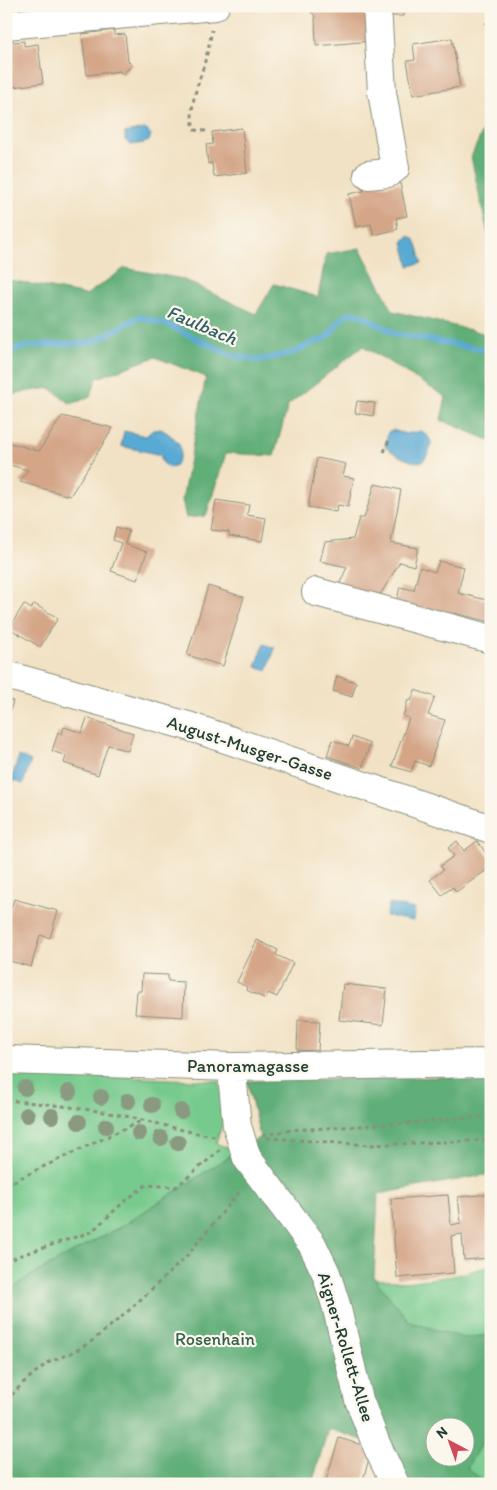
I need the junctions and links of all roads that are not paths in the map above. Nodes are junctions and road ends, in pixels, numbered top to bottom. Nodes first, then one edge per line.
1 (377, 6) edge
2 (211, 7) edge
3 (6, 25) edge
4 (368, 175) dead end
5 (316, 592) dead end
6 (491, 639) edge
7 (6, 675) edge
8 (491, 829) edge
9 (6, 1060) edge
10 (491, 1063) edge
11 (233, 1067) junction
12 (396, 1484) edge

1 - 4 street
2 - 3 street
5 - 6 street
7 - 8 street, August-Musger-Gasse
9 - 11 street, Panoramagasse
10 - 11 street, Panoramagasse
11 - 12 street, Aigner-Rollett-Allee

